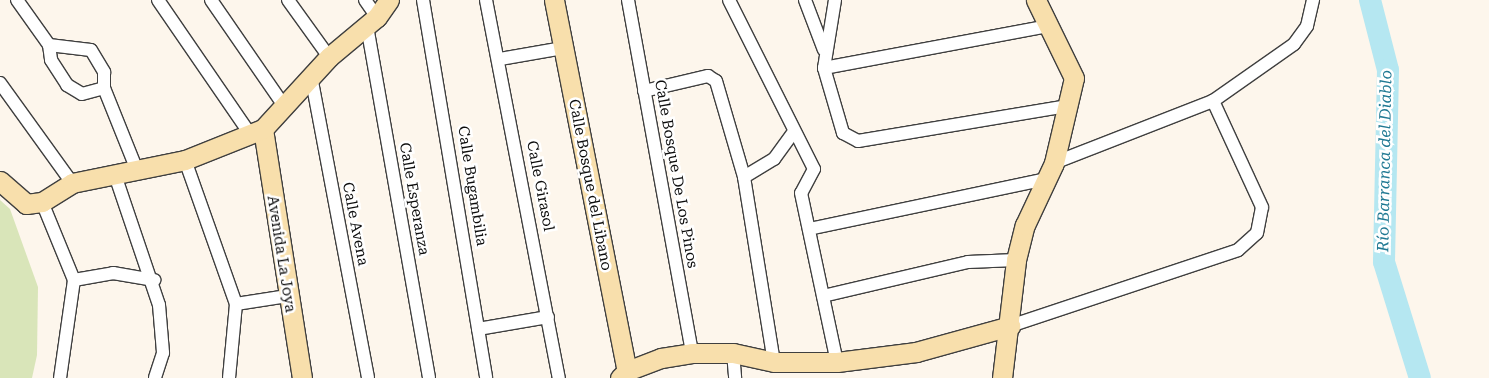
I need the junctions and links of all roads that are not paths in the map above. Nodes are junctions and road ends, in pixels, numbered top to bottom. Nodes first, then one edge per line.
1 (17, 0) edge
2 (158, 0) edge
3 (211, 0) edge
4 (288, 0) edge
5 (365, 0) edge
6 (389, 0) edge
7 (423, 0) edge
8 (486, 0) edge
9 (554, 0) edge
10 (628, 0) edge
11 (729, 0) edge
12 (805, 0) edge
13 (835, 0) edge
14 (1036, 0) edge
15 (1313, 0) edge
16 (372, 21) junction
17 (1049, 26) junction
18 (49, 45) junction
19 (563, 48) junction
20 (824, 50) junction
21 (329, 57) junction
22 (500, 59) junction
23 (824, 68) junction
24 (311, 76) junction
25 (0, 83) edge
26 (104, 88) junction
27 (644, 91) junction
28 (1212, 101) junction
29 (284, 106) junction
30 (1068, 106) junction
31 (794, 131) junction
32 (256, 132) junction
33 (185, 160) junction
34 (137, 170) junction
35 (1050, 171) junction
36 (115, 175) junction
37 (744, 177) junction
38 (0, 181) edge
39 (72, 183) junction
40 (42, 202) junction
41 (809, 229) junction
42 (1016, 260) junction
43 (74, 280) junction
44 (154, 280) junction
45 (287, 296) junction
46 (823, 296) junction
47 (236, 304) junction
48 (548, 317) junction
49 (1010, 326) junction
50 (478, 328) junction
51 (692, 353) junction
52 (733, 353) junction
53 (774, 362) junction
54 (836, 362) junction
55 (623, 374) edge
56 (60, 378) edge
57 (155, 378) edge
58 (229, 378) edge
59 (302, 378) edge
60 (368, 378) edge
61 (429, 378) edge
62 (486, 378) edge
63 (559, 378) edge
64 (735, 378) edge
65 (1002, 378) edge

1 - 18 street
2 - 32 street
3 - 29 street
4 - 21 street
5 - 16 street
6 - 16 main road
7 - 50 street, Calle Bugambilia
8 - 22 street, Calle Girasol
9 - 19 main road, Calle Bosque del Libano
10 - 27 street, Calle Bosque De Los Pinos
11 - 31 street
12 - 20 street
13 - 20 street
14 - 17 main road
15 - 28 street
16 - 21 main road
16 - 61 street, Calle Esperanza
17 - 23 street
17 - 30 main road
18 - 26 street
18 - 26 street
19 - 22 street
19 - 55 main road, Calle Bosque del Libano
20 - 23 street
21 - 24 main road
22 - 48 street, Calle Girasol
23 - 30 street
24 - 29 main road
24 - 60 street, Calle Avena
25 - 39 street
26 - 34 street
27 - 37 street
27 - 51 street, Calle Bosque De Los Pinos
28 - 35 street
28 - 49 street
29 - 32 main road
30 - 35 main road
31 - 37 street
31 - 41 street
32 - 33 main road
32 - 45 main road, Avenida La Joya
33 - 34 main road
33 - 47 street
34 - 36 main road
35 - 41 street
35 - 42 main road
36 - 39 main road
36 - 44 street
37 - 53 street
38 - 40 main road
39 - 40 main road
40 - 43 street
41 - 46 street
42 - 46 street
42 - 49 main road
43 - 44 street
43 - 56 street
44 - 57 street
45 - 47 street
45 - 59 main road, Avenida La Joya
46 - 54 street
47 - 58 street
48 - 50 street
48 - 63 street, Calle Girasol
49 - 54 main road
49 - 65 main road
50 - 62 street, Calle Bugambilia
51 - 52 main road
51 - 55 main road
52 - 53 main road
52 - 64 street
53 - 54 main road

